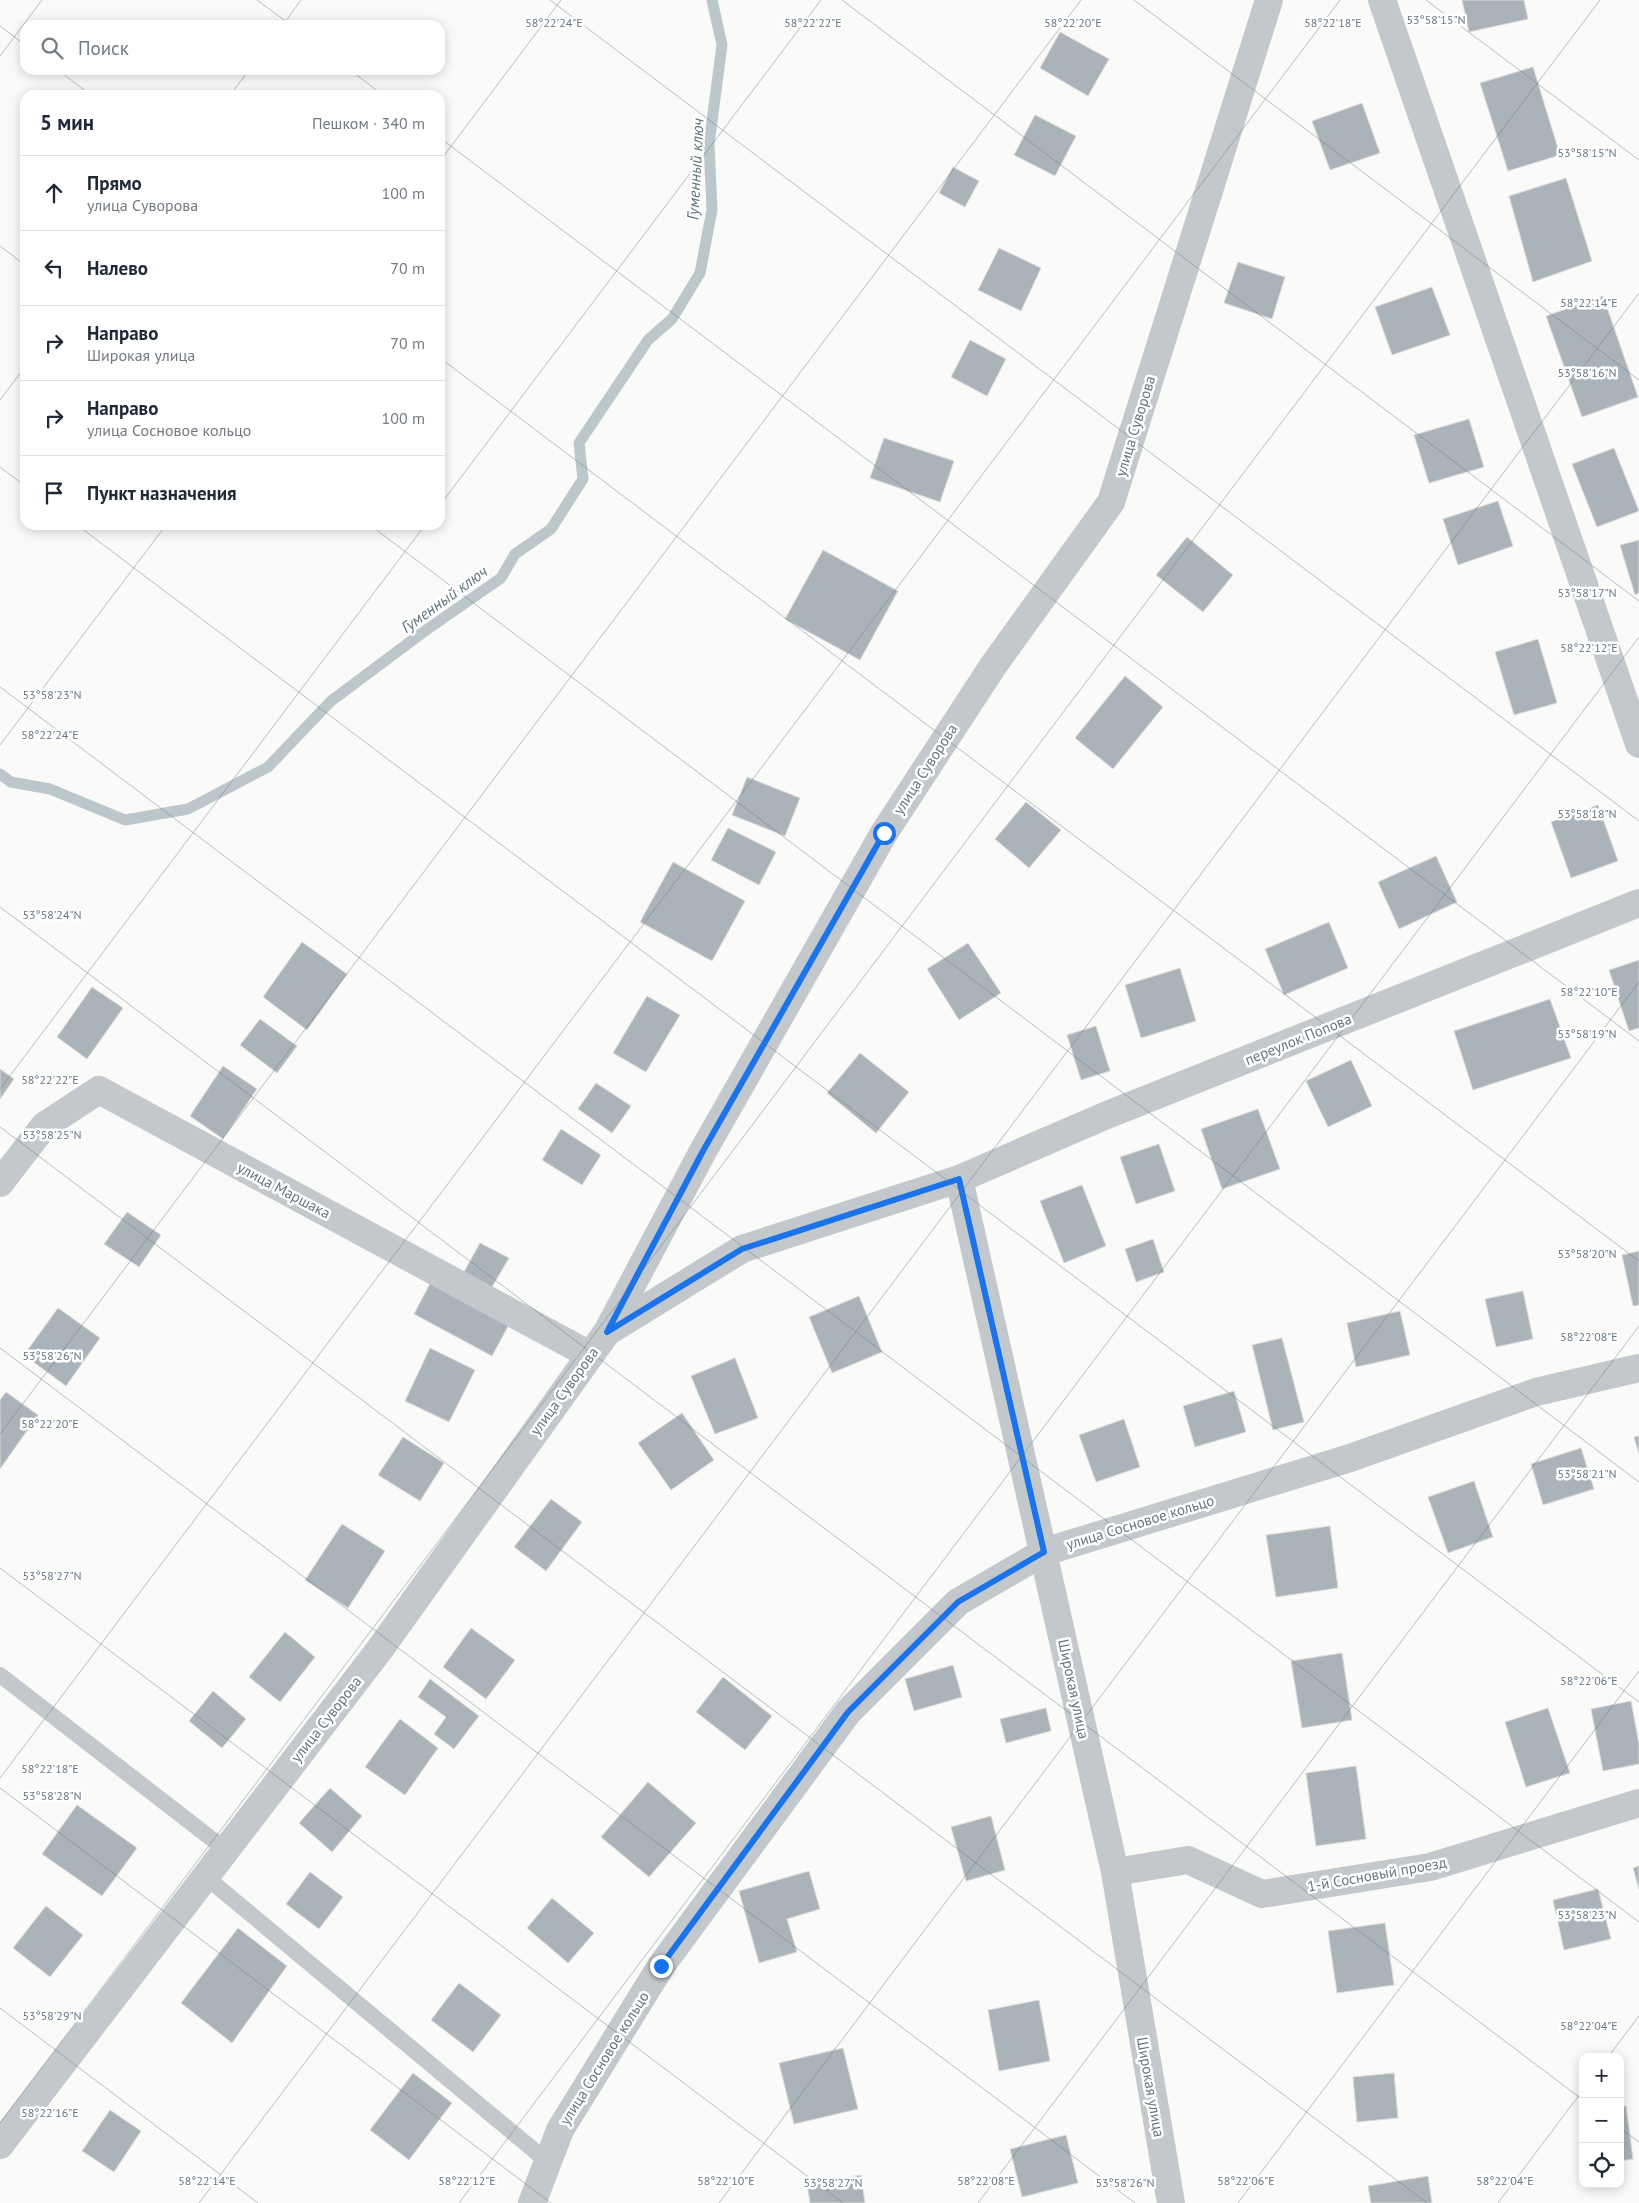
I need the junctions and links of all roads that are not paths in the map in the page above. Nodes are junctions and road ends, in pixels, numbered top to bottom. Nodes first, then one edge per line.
1 (1269, 0) edge
2 (1382, 0) edge
3 (1639, 744) edge
4 (1639, 903) edge
5 (959, 1179) junction
6 (0, 1183) edge
7 (607, 1332) junction
8 (590, 1355) junction
9 (1639, 1368) edge
10 (1044, 1552) junction
11 (0, 1675) edge
12 (1639, 1803) edge
13 (226, 1850) junction
14 (1115, 1872) junction
15 (206, 1877) junction
16 (0, 2145) edge
17 (548, 2162) junction
18 (532, 2203) edge
19 (1171, 2203) edge

1 - 7 street, улица Суворова
2 - 3 street
4 - 5 street, переулок Попова
5 - 7 street, переулок Попова
5 - 10 street, Широкая улица
6 - 8 street, улица Маршака
7 - 8 street, улица Суворова
8 - 13 street, улица Суворова
9 - 10 street, улица Сосновое кольцо
10 - 14 street, Широкая улица
10 - 17 street, улица Сосновое кольцо
11 - 13 lane
12 - 14 street, 1-й Сосновый проезд
13 - 15 street, улица Суворова
14 - 19 street, Широкая улица
15 - 16 street, улица Суворова
15 - 17 lane
17 - 18 street, улица Сосновое кольцо

